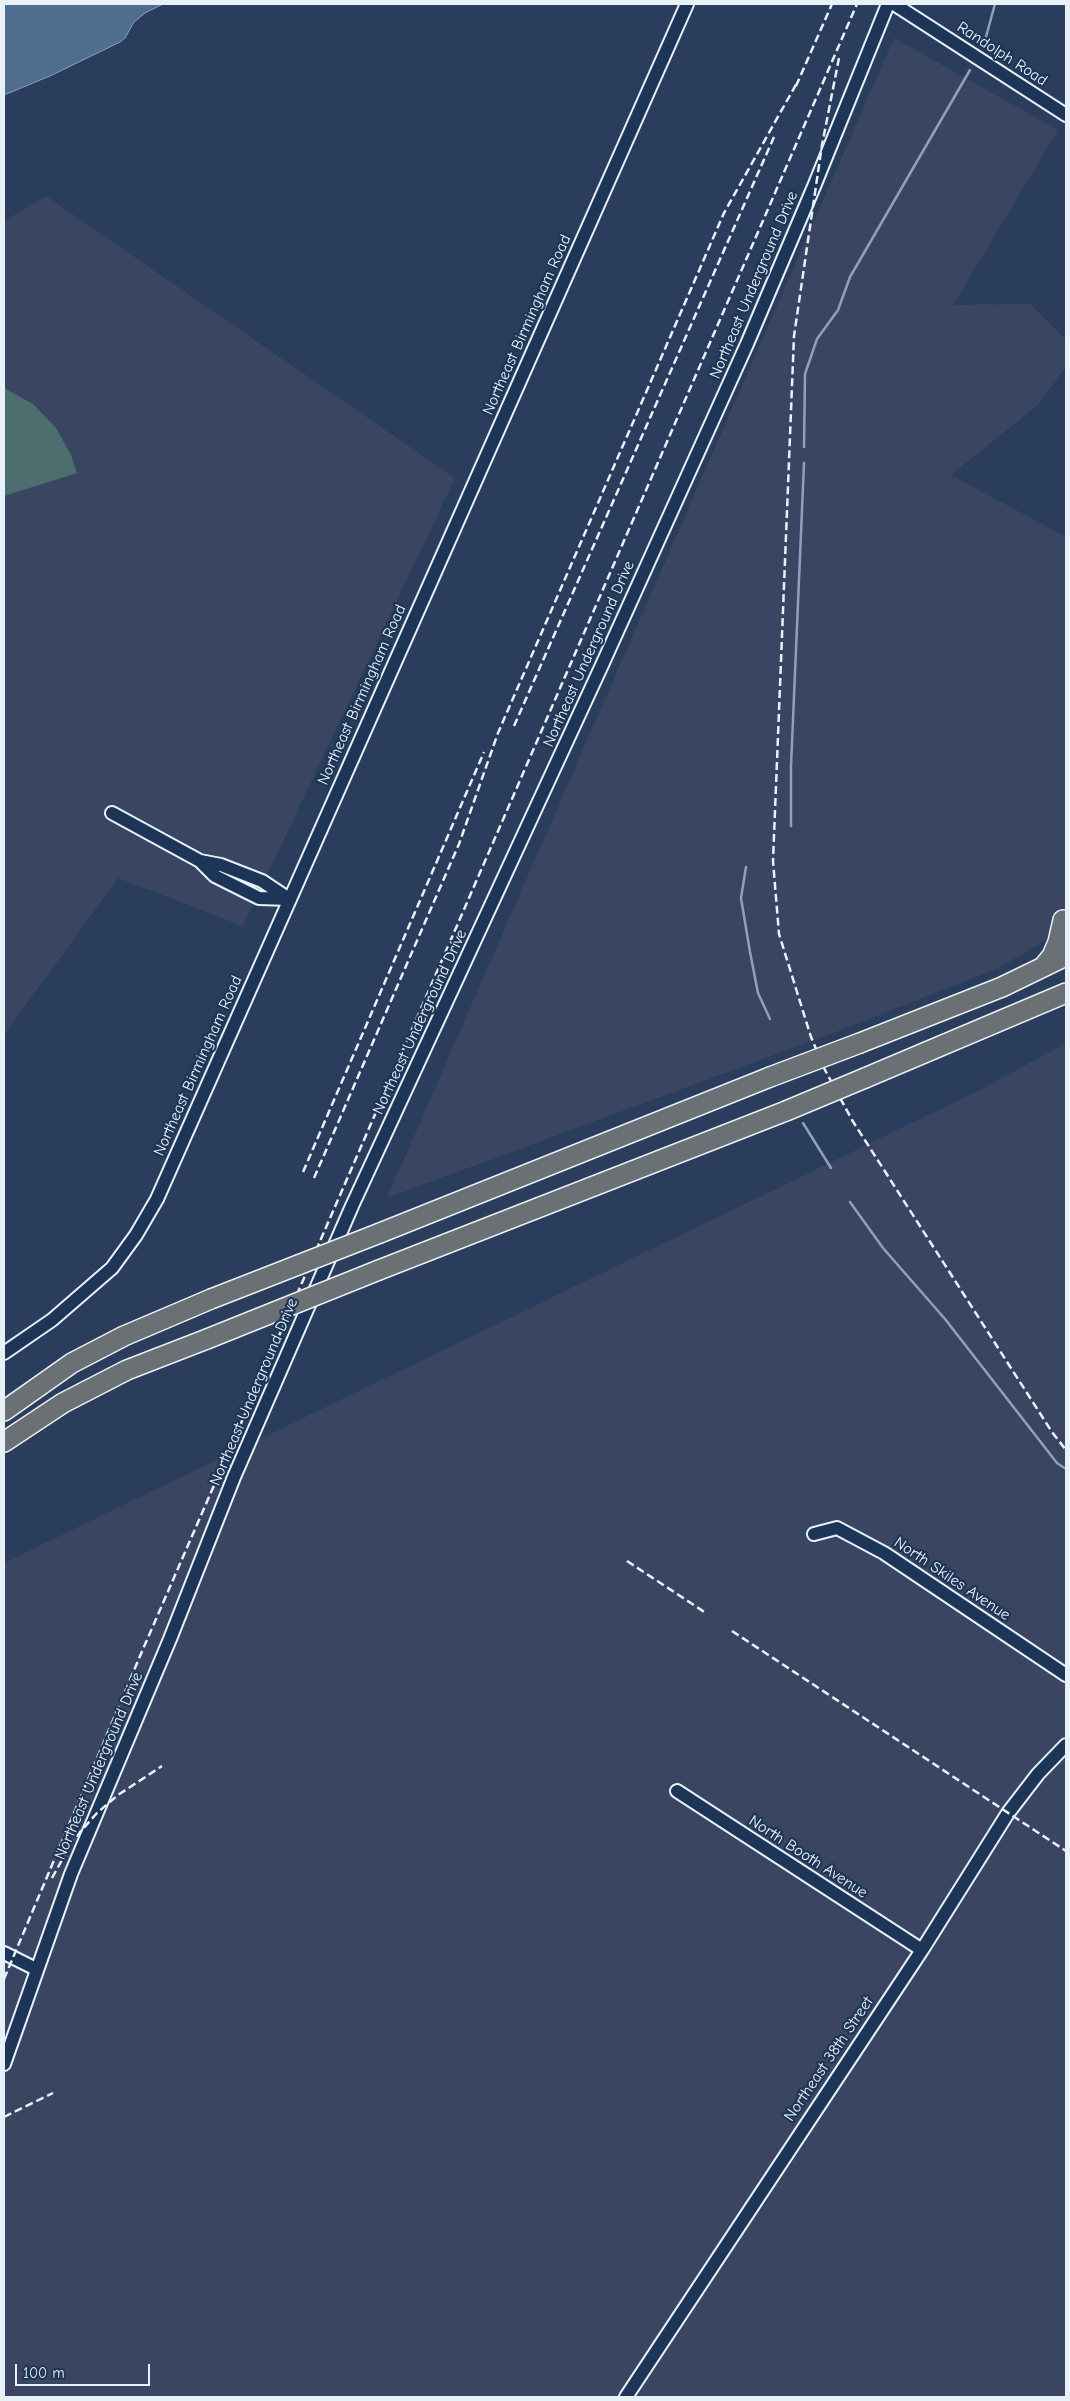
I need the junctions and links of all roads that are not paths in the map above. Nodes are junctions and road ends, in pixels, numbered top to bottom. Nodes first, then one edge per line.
1 (687, 4) edge
2 (888, 4) edge
3 (894, 4) edge
4 (1066, 115) edge
5 (112, 812) dead end
6 (289, 900) junction
7 (1066, 921) edge
8 (1066, 956) edge
9 (1043, 967) junction
10 (1066, 992) edge
11 (4, 1352) edge
12 (4, 1411) edge
13 (4, 1442) edge
14 (814, 1534) dead end
15 (1066, 1675) edge
16 (1066, 1745) edge
17 (677, 1791) dead end
18 (922, 1950) junction
19 (4, 1953) edge
20 (36, 1969) junction
21 (4, 2064) edge
22 (626, 2397) edge

1 - 6 street, Northeast Birmingham Road
2 - 20 street, Northeast Underground Drive
3 - 4 street, Randolph Road
5 - 6 street
6 - 11 street, Northeast Birmingham Road
7 - 9 highway
8 - 9 highway
9 - 12 highway, bridge
10 - 13 highway, bridge
14 - 15 street, North Skiles Avenue
16 - 18 street, Northeast 38th Street
17 - 18 street, North Booth Avenue
18 - 22 street, Northeast 38th Street
19 - 20 street
20 - 21 street, Northeast Underground Drive

